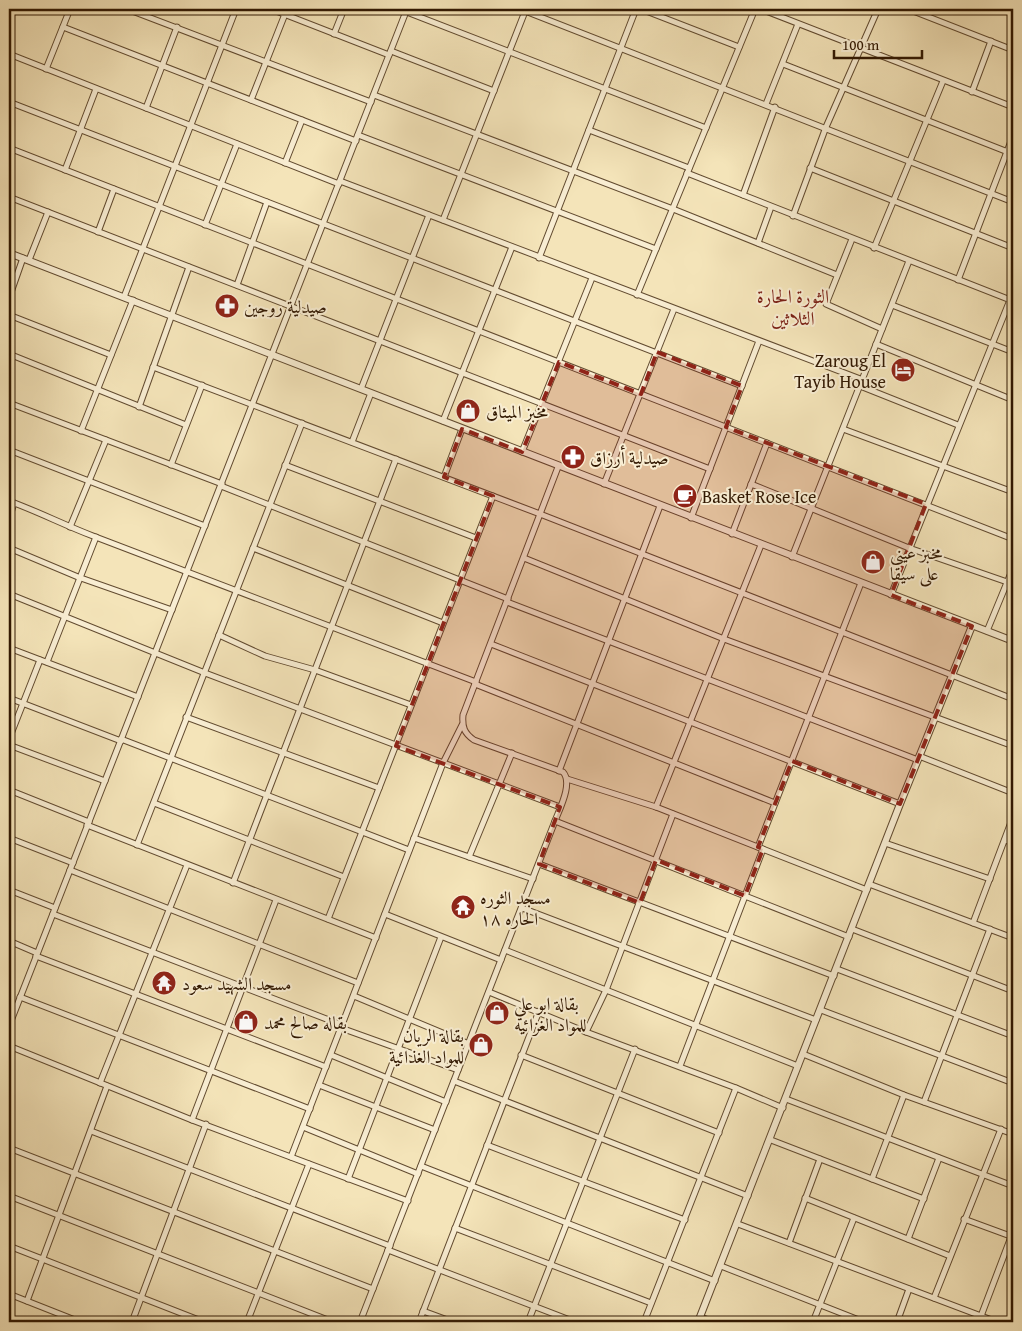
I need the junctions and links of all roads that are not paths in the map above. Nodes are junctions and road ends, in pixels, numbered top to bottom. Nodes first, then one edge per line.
1 (11, 9) edge
2 (70, 9) edge
3 (128, 9) edge
4 (236, 9) edge
5 (271, 9) edge
6 (344, 9) edge
7 (399, 9) edge
8 (524, 9) edge
9 (636, 9) edge
10 (641, 9) edge
11 (755, 9) edge
12 (761, 9) edge
13 (878, 9) edge
14 (909, 9) edge
15 (407, 10) edge
16 (286, 12) edge
17 (9, 14) edge
18 (798, 24) junction
19 (63, 27) junction
20 (177, 27) junction
21 (334, 34) junction
22 (991, 41) junction
23 (222, 45) junction
24 (739, 47) junction
25 (621, 48) junction
26 (860, 48) junction
27 (1013, 50) edge
28 (510, 52) junction
29 (390, 53) junction
30 (9, 54) edge
31 (266, 62) junction
32 (783, 64) junction
33 (162, 66) junction
34 (46, 69) junction
35 (943, 81) junction
36 (207, 83) junction
37 (722, 87) junction
38 (96, 88) junction
39 (605, 88) junction
40 (842, 88) junction
41 (494, 91) junction
42 (972, 92) junction
43 (374, 95) junction
44 (251, 100) junction
45 (9, 102) edge
46 (371, 102) junction
47 (766, 104) junction
48 (775, 107) junction
49 (1013, 107) edge
50 (146, 108) junction
51 (302, 120) junction
52 (927, 121) junction
53 (191, 126) junction
54 (826, 127) junction
55 (706, 128) junction
56 (81, 130) junction
57 (589, 130) junction
58 (477, 134) junction
59 (358, 135) junction
60 (1013, 136) edge
61 (356, 141) junction
62 (237, 144) junction
63 (9, 148) edge
64 (1007, 152) junction
65 (1013, 154) edge
66 (909, 162) junction
67 (286, 163) junction
68 (175, 166) junction
69 (810, 168) junction
70 (65, 170) junction
71 (573, 171) junction
72 (688, 171) junction
73 (461, 174) junction
74 (340, 182) junction
75 (221, 184) junction
76 (114, 189) junction
77 (990, 194) junction
78 (742, 196) junction
79 (9, 197) edge
80 (893, 201) junction
81 (267, 202) junction
82 (1013, 202) edge
83 (159, 207) junction
84 (771, 207) junction
85 (673, 209) junction
86 (557, 211) junction
87 (48, 212) junction
88 (429, 215) junction
89 (793, 216) junction
90 (443, 220) junction
91 (324, 223) junction
92 (205, 225) junction
93 (98, 232) junction
94 (976, 233) junction
95 (852, 239) junction
96 (758, 242) junction
97 (252, 243) junction
98 (512, 247) junction
99 (874, 248) junction
100 (1013, 248) edge
101 (143, 249) junction
102 (656, 249) junction
103 (9, 253) edge
104 (412, 257) junction
105 (539, 258) junction
106 (26, 259) junction
107 (909, 261) junction
108 (308, 264) junction
109 (189, 267) junction
110 (837, 275) junction
111 (592, 278) junction
112 (958, 280) junction
113 (237, 286) junction
114 (496, 290) junction
115 (637, 295) junction
116 (124, 296) junction
117 (9, 298) edge
118 (396, 299) junction
119 (133, 300) junction
120 (1011, 301) edge
121 (892, 305) junction
122 (292, 307) junction
123 (674, 308) junction
124 (9, 315) edge
125 (171, 315) junction
126 (575, 321) junction
127 (882, 329) junction
128 (479, 331) junction
129 (379, 340) junction
130 (759, 341) junction
131 (876, 344) junction
132 (991, 344) junction
133 (657, 352) junction
134 (1013, 352) edge
135 (9, 354) edge
136 (272, 354) junction
137 (111, 355) junction
138 (558, 362) junction
139 (153, 367) junction
140 (463, 373) junction
141 (861, 383) junction
142 (202, 385) junction
143 (974, 385) junction
144 (742, 386) junction
145 (362, 389) junction
146 (96, 390) junction
147 (371, 393) junction
148 (641, 394) junction
149 (1013, 400) edge
150 (9, 403) edge
151 (253, 404) junction
152 (542, 404) junction
153 (139, 407) junction
154 (443, 422) junction
155 (302, 423) junction
156 (186, 425) junction
157 (958, 425) junction
158 (726, 427) junction
159 (462, 429) junction
160 (843, 429) junction
161 (81, 431) junction
162 (623, 434) junction
163 (106, 440) junction
164 (352, 442) junction
165 (767, 443) junction
166 (9, 450) edge
167 (522, 452) junction
168 (396, 459) junction
169 (942, 464) junction
170 (171, 465) junction
171 (286, 465) junction
172 (829, 466) junction
173 (558, 467) junction
174 (710, 469) junction
175 (444, 477) junction
176 (90, 482) junction
177 (604, 484) junction
178 (751, 484) junction
179 (221, 485) junction
180 (1013, 492) edge
181 (493, 496) junction
182 (380, 501) junction
183 (12, 502) edge
184 (926, 504) junction
185 (270, 505) junction
186 (660, 506) junction
187 (812, 508) junction
188 (540, 514) junction
189 (691, 518) junction
190 (9, 519) edge
191 (205, 526) junction
192 (70, 527) junction
193 (732, 534) junction
194 (96, 537) junction
195 (476, 538) junction
196 (1013, 539) edge
197 (364, 542) junction
198 (761, 545) junction
199 (9, 548) edge
200 (253, 548) junction
201 (909, 548) junction
202 (642, 554) junction
203 (792, 557) junction
204 (524, 558) junction
205 (1013, 568) edge
206 (187, 571) junction
207 (78, 578) junction
208 (460, 580) junction
209 (1007, 582) junction
210 (861, 583) junction
211 (1013, 584) edge
212 (347, 585) junction
213 (237, 590) junction
214 (742, 593) junction
215 (9, 594) edge
216 (891, 596) junction
217 (625, 599) junction
218 (507, 601) junction
219 (172, 610) junction
220 (64, 616) junction
221 (443, 623) junction
222 (972, 626) junction
223 (331, 627) junction
224 (842, 632) junction
225 (987, 632) junction
226 (219, 635) junction
227 (724, 639) junction
228 (609, 640) junction
229 (1013, 642) edge
230 (491, 644) junction
231 (9, 648) edge
232 (155, 653) junction
233 (40, 660) junction
234 (47, 662) junction
235 (428, 664) junction
236 (314, 670) junction
237 (205, 673) junction
238 (953, 675) junction
239 (825, 676) junction
240 (708, 678) junction
241 (476, 683) junction
242 (593, 683) junction
243 (138, 697) junction
244 (9, 698) edge
245 (1013, 699) edge
246 (23, 703) junction
247 (411, 705) junction
248 (300, 709) junction
249 (937, 716) junction
250 (186, 717) junction
251 (809, 717) junction
252 (690, 722) junction
253 (462, 724) junction
254 (577, 725) junction
255 (9, 739) edge
256 (121, 740) junction
257 (9, 744) edge
258 (396, 746) junction
259 (1013, 746) edge
260 (512, 753) junction
261 (282, 754) junction
262 (171, 758) junction
263 (918, 758) junction
264 (792, 761) junction
265 (442, 763) junction
266 (674, 763) junction
267 (560, 771) junction
268 (567, 779) junction
269 (105, 781) junction
270 (499, 784) junction
271 (379, 788) junction
272 (9, 790) edge
273 (1013, 793) edge
274 (266, 795) junction
275 (154, 803) junction
276 (776, 803) junction
277 (900, 804) junction
278 (560, 807) junction
279 (656, 807) junction
280 (673, 814) junction
281 (1013, 817) edge
282 (555, 821) junction
283 (88, 824) junction
284 (362, 832) junction
285 (9, 838) edge
286 (414, 838) junction
287 (249, 840) junction
288 (1005, 840) junction
289 (885, 843) junction
290 (1013, 843) edge
291 (138, 845) junction
292 (761, 848) junction
293 (409, 850) junction
294 (469, 857) junction
295 (656, 860) junction
296 (73, 863) junction
297 (539, 864) junction
298 (187, 865) junction
299 (70, 870) junction
300 (344, 877) junction
301 (533, 879) junction
302 (990, 879) junction
303 (232, 883) junction
304 (868, 887) junction
305 (9, 890) edge
306 (745, 896) junction
307 (276, 900) junction
308 (640, 903) junction
309 (55, 908) junction
310 (522, 908) junction
311 (170, 909) junction
312 (53, 914) junction
313 (384, 914) junction
314 (328, 920) junction
315 (973, 923) junction
316 (852, 929) junction
317 (990, 929) junction
318 (441, 937) junction
319 (729, 937) junction
320 (849, 937) junction
321 (376, 938) junction
322 (1013, 938) edge
323 (9, 941) edge
324 (259, 944) junction
325 (623, 946) junction
326 (505, 950) junction
327 (153, 952) junction
328 (37, 954) junction
329 (501, 960) junction
330 (837, 968) junction
331 (834, 976) junction
332 (972, 976) junction
333 (713, 980) junction
334 (358, 982) junction
335 (243, 987) junction
336 (606, 990) junction
337 (1013, 991) edge
338 (489, 992) junction
339 (137, 995) junction
340 (354, 996) junction
341 (20, 997) junction
342 (821, 1010) junction
343 (538, 1011) junction
344 (957, 1014) junction
345 (408, 1019) junction
346 (816, 1020) junction
347 (696, 1024) junction
348 (9, 1026) edge
349 (342, 1027) junction
350 (226, 1029) junction
351 (586, 1032) junction
352 (120, 1036) junction
353 (1013, 1036) edge
354 (468, 1044) junction
355 (9, 1046) edge
356 (397, 1048) junction
357 (636, 1049) junction
358 (803, 1054) junction
359 (330, 1055) junction
360 (522, 1056) junction
361 (941, 1057) junction
362 (680, 1066) junction
363 (798, 1066) junction
364 (326, 1067) junction
365 (458, 1070) junction
366 (211, 1071) junction
367 (387, 1078) junction
368 (454, 1081) junction
369 (1013, 1083) edge
370 (100, 1084) junction
371 (319, 1085) junction
372 (107, 1086) junction
373 (736, 1088) junction
374 (618, 1093) junction
375 (904, 1095) junction
376 (786, 1099) junction
377 (504, 1100) junction
378 (446, 1102) junction
379 (924, 1102) junction
380 (376, 1107) junction
381 (783, 1108) junction
382 (310, 1109) junction
383 (192, 1120) junction
384 (206, 1124) junction
385 (304, 1127) junction
386 (1000, 1129) junction
387 (435, 1130) junction
388 (91, 1131) junction
389 (719, 1132) junction
390 (1013, 1134) edge
391 (600, 1138) junction
392 (888, 1138) junction
393 (771, 1140) junction
394 (487, 1145) junction
395 (9, 1148) edge
396 (360, 1149) junction
397 (291, 1157) junction
398 (939, 1158) junction
399 (820, 1159) junction
400 (309, 1164) junction
401 (421, 1166) junction
402 (190, 1169) junction
403 (75, 1174) junction
404 (418, 1174) junction
405 (982, 1174) junction
406 (701, 1177) junction
407 (348, 1178) junction
408 (872, 1179) junction
409 (583, 1182) junction
410 (472, 1185) junction
411 (1013, 1186) edge
412 (9, 1196) edge
413 (748, 1196) junction
414 (805, 1198) junction
415 (924, 1199) junction
416 (408, 1201) junction
417 (292, 1208) junction
418 (174, 1212) junction
419 (59, 1217) junction
420 (854, 1218) junction
421 (964, 1219) junction
422 (684, 1220) junction
423 (567, 1223) junction
424 (738, 1224) junction
425 (455, 1228) junction
426 (1012, 1237) edge
427 (908, 1239) junction
428 (789, 1243) junction
429 (9, 1246) edge
430 (389, 1248) junction
431 (275, 1251) junction
432 (158, 1255) junction
433 (950, 1256) junction
434 (43, 1259) junction
435 (668, 1262) junction
436 (837, 1262) junction
437 (551, 1265) junction
438 (721, 1266) junction
439 (439, 1270) junction
440 (715, 1281) junction
441 (374, 1289) junction
442 (909, 1289) junction
443 (258, 1293) junction
444 (9, 1294) edge
445 (141, 1298) junction
446 (934, 1298) junction
447 (27, 1301) junction
448 (650, 1303) junction
449 (820, 1304) junction
450 (534, 1307) junction
451 (424, 1310) junction
452 (187, 1316) junction
453 (981, 1316) junction
454 (699, 1320) edge
455 (80, 1322) edge
456 (132, 1322) edge
457 (184, 1322) edge
458 (204, 1322) edge
459 (247, 1322) edge
460 (333, 1322) edge
461 (360, 1322) edge
462 (419, 1322) edge
463 (453, 1322) edge
464 (528, 1322) edge
465 (575, 1322) edge
466 (644, 1322) edge
467 (715, 1322) edge
468 (813, 1322) edge
469 (864, 1322) edge
470 (897, 1322) edge
471 (997, 1322) edge

1 - 17 street
2 - 19 street
3 - 20 street
4 - 23 street
5 - 16 street
6 - 21 street
7 - 15 street
8 - 25 street
8 - 28 street
9 - 25 street
10 - 24 street
11 - 24 street
12 - 18 street
13 - 26 street
14 - 22 street
15 - 28 street
15 - 29 street
16 - 21 street
16 - 31 street
18 - 26 street
18 - 32 street
19 - 33 street
19 - 34 street
20 - 23 street
20 - 33 street
21 - 29 street
22 - 27 street
22 - 42 street
23 - 31 street
23 - 36 street
24 - 37 street
25 - 37 street
25 - 39 street
26 - 35 street
26 - 40 street
28 - 39 street
28 - 41 street
29 - 41 street
29 - 43 street
30 - 34 street
31 - 44 street
31 - 46 street
32 - 40 street
32 - 47 street
33 - 36 street
33 - 50 street
34 - 38 street
35 - 42 street
35 - 52 street
36 - 44 street
36 - 53 street
37 - 47 street
37 - 55 street
38 - 50 street
38 - 56 street
39 - 55 street
39 - 57 street
40 - 52 street
40 - 54 street
41 - 58 street
42 - 49 street
43 - 46 street
43 - 58 street
44 - 51 street
45 - 56 street
46 - 59 street
47 - 48 street
48 - 54 street
48 - 78 street
50 - 53 street
51 - 61 street
51 - 67 street
52 - 64 street
52 - 66 street
53 - 62 street
53 - 68 street
54 - 66 street
54 - 69 street
55 - 72 street
56 - 68 street
56 - 70 street
57 - 71 street
57 - 72 street
58 - 71 street
58 - 73 street
59 - 61 street
59 - 73 street
60 - 64 street
61 - 74 street
62 - 67 street
62 - 75 street
63 - 70 street
64 - 65 street
64 - 77 street
66 - 77 street
66 - 80 street
67 - 74 street
68 - 75 street
68 - 83 street
69 - 80 street
69 - 89 street
70 - 76 street
71 - 85 street
71 - 86 street
72 - 78 street
72 - 85 street
73 - 86 street
73 - 90 street
74 - 88 street
74 - 91 street
75 - 81 street
75 - 92 street
76 - 83 street
76 - 93 street
77 - 82 street
77 - 94 street
78 - 84 street
79 - 87 street
80 - 94 street
80 - 99 street
81 - 91 street
81 - 97 street
83 - 92 street
83 - 101 street
84 - 89 street
84 - 96 street
85 - 96 street
85 - 102 street
86 - 102 street
86 - 105 street
87 - 93 street
87 - 106 street
88 - 90 street
88 - 104 street
89 - 95 street
90 - 98 street
91 - 104 street
91 - 108 street
92 - 97 street
93 - 101 street
94 - 100 street
94 - 112 street
95 - 99 street
95 - 110 street
96 - 110 street
97 - 108 street
97 - 113 street
98 - 105 street
98 - 114 street
99 - 107 street
101 - 109 street
101 - 116 street
102 - 115 street
103 - 106 street
104 - 114 street
104 - 118 street
105 - 111 street
106 - 116 street
106 - 117 street
107 - 112 street
107 - 121 street
108 - 118 street
108 - 122 street
109 - 113 street
109 - 125 street
110 - 127 street
111 - 115 street
111 - 126 street
112 - 120 street
113 - 122 street
114 - 126 street
114 - 128 street
115 - 123 street
116 - 119 street
118 - 128 street
118 - 129 street
119 - 125 street
119 - 137 street
120 - 132 street
121 - 127 street
121 - 132 street
122 - 129 street
122 - 136 street
123 - 130 street
123 - 133 street
124 - 137 street
125 - 136 street
125 - 139 street
126 - 133 street
126 - 138 street
127 - 131 street
128 - 138 street
128 - 140 street
129 - 140 street
129 - 145 street
130 - 141 street
130 - 144 street
131 - 141 street
131 - 143 street
132 - 134 street
132 - 143 street
133 - 144 street
133 - 148 street
135 - 146 street
136 - 145 street
136 - 151 street
137 - 146 street
138 - 148 street
138 - 152 street
139 - 142 street
139 - 153 street
140 - 152 street
140 - 154 street
141 - 157 street
141 - 160 street
142 - 151 street
142 - 156 street
143 - 149 street
143 - 157 street
144 - 158 street
145 - 147 street
146 - 153 street
146 - 161 street
147 - 154 street
147 - 164 street
148 - 158 street
148 - 162 street
150 - 161 street
151 - 155 street
151 - 179 street
152 - 162 street
152 - 167 street
153 - 156 street
154 - 159 street
155 - 164 street
155 - 171 street
156 - 170 street
157 - 169 street
158 - 165 street
158 - 174 street
159 - 167 street
159 - 175 street
160 - 169 street
160 - 172 street
161 - 163 street
162 - 174 street
162 - 177 street
163 - 170 street
163 - 176 street
164 - 168 street
165 - 172 street
165 - 178 street
166 - 176 street
167 - 173 street
168 - 175 street
168 - 182 street
169 - 180 street
169 - 184 street
170 - 179 street
171 - 182 street
171 - 185 street
172 - 184 street
172 - 187 street
173 - 177 street
173 - 188 street
174 - 189 street
175 - 181 street
176 - 191 street
176 - 192 street
177 - 186 street
178 - 187 street
178 - 193 street
179 - 185 street
179 - 191 street
181 - 188 street
181 - 195 street
182 - 195 street
182 - 197 street
183 - 190 street
183 - 192 street
184 - 196 street
184 - 201 street
185 - 197 street
185 - 200 street
186 - 189 street
186 - 202 street
187 - 201 street
187 - 203 street
188 - 202 street
188 - 204 street
189 - 193 street
191 - 206 street
192 - 194 street
193 - 198 street
194 - 206 street
194 - 207 street
195 - 208 street
197 - 208 street
197 - 212 street
198 - 203 street
198 - 214 street
199 - 207 street
200 - 212 street
200 - 213 street
201 - 209 street
201 - 216 street
202 - 214 street
202 - 217 street
203 - 210 street
204 - 217 street
204 - 218 street
205 - 209 street
206 - 213 street
206 - 219 street
207 - 219 street
207 - 220 street
208 - 218 street
208 - 221 street
209 - 211 street
209 - 225 street
210 - 216 street
210 - 224 street
212 - 221 street
212 - 223 street
213 - 223 street
213 - 226 street
214 - 224 street
214 - 227 street
215 - 220 street
216 - 222 street
217 - 227 street
217 - 228 street
218 - 228 street
218 - 230 street
219 - 232 street
220 - 232 street
220 - 234 street
221 - 235 street
222 - 225 street
222 - 238 street
223 - 235 street
223 - 236 street
224 - 238 street
224 - 239 street
225 - 229 street
226 - 236 street
226 - 237 street
227 - 239 street
227 - 240 street
228 - 240 street
228 - 242 street
230 - 241 street
230 - 242 street
231 - 233 street
232 - 237 street
232 - 243 street
233 - 234 street
233 - 246 street
234 - 243 street
235 - 241 street
235 - 247 street
236 - 247 street
236 - 248 street
237 - 248 street
237 - 250 street
238 - 245 street
238 - 249 street
239 - 249 street
239 - 251 street
240 - 251 street
240 - 252 street
241 - 253 street
241 - 254 street
242 - 252 street
242 - 254 street
243 - 256 street
244 - 246 street
246 - 255 street
246 - 256 street
247 - 258 street
248 - 258 street
248 - 261 street
249 - 259 street
249 - 263 street
250 - 261 street
250 - 262 street
251 - 263 street
251 - 264 street
252 - 264 street
252 - 266 street
253 - 260 street
253 - 265 street
254 - 266 street
254 - 267 street
256 - 262 street
256 - 269 street
257 - 269 street
258 - 265 street
258 - 271 street
260 - 267 street
260 - 270 street
261 - 271 street
261 - 274 street
262 - 274 street
262 - 275 street
263 - 273 street
263 - 277 street
264 - 276 street
264 - 277 street
265 - 270 street
265 - 286 street
266 - 276 street
266 - 279 street
267 - 268 street
268 - 278 street
268 - 279 street
269 - 283 street
270 - 278 street
270 - 294 street
271 - 284 street
272 - 283 street
274 - 284 street
274 - 287 street
275 - 287 street
275 - 291 street
276 - 292 street
277 - 289 street
278 - 282 street
279 - 280 street
280 - 292 street
280 - 295 street
281 - 288 street
282 - 295 street
282 - 297 street
283 - 291 street
283 - 296 street
284 - 293 street
284 - 300 street
285 - 296 street
286 - 293 street
286 - 294 street
287 - 300 street
287 - 303 street
288 - 290 street
288 - 302 street
289 - 302 street
289 - 304 street
291 - 298 street
292 - 304 street
292 - 306 street
293 - 313 street
294 - 301 street
295 - 306 street
295 - 308 street
296 - 299 street
297 - 301 street
297 - 308 street
298 - 303 street
298 - 311 street
299 - 309 street
299 - 311 street
300 - 314 street
301 - 310 street
302 - 315 street
303 - 307 street
304 - 315 street
304 - 316 street
305 - 309 street
306 - 319 street
306 - 320 street
307 - 314 street
307 - 324 street
308 - 319 street
308 - 325 street
309 - 312 street
310 - 325 street
310 - 326 street
311 - 324 street
311 - 327 street
312 - 327 street
312 - 328 street
313 - 318 street
313 - 321 street
314 - 321 street
315 - 317 street
316 - 320 street
316 - 332 street
317 - 322 street
317 - 332 street
318 - 329 street
318 - 345 street
319 - 331 street
319 - 333 street
320 - 330 street
321 - 334 street
323 - 328 street
324 - 334 street
324 - 335 street
325 - 333 street
325 - 336 street
326 - 329 street
326 - 336 street
327 - 335 street
327 - 339 street
328 - 339 street
328 - 341 street
329 - 338 street
330 - 331 street
330 - 344 street
331 - 342 street
332 - 337 street
332 - 344 street
333 - 346 street
333 - 347 street
334 - 340 street
335 - 349 street
335 - 350 street
336 - 347 street
336 - 351 street
338 - 343 street
338 - 354 street
339 - 350 street
339 - 352 street
340 - 345 street
340 - 349 street
341 - 348 street
341 - 352 street
342 - 346 street
342 - 361 street
343 - 351 street
343 - 360 street
344 - 353 street
344 - 361 street
345 - 354 street
345 - 356 street
346 - 358 street
347 - 362 street
347 - 363 street
349 - 356 street
349 - 359 street
350 - 364 street
350 - 366 street
351 - 357 street
352 - 366 street
352 - 370 street
354 - 365 street
355 - 370 street
356 - 365 street
356 - 367 street
357 - 362 street
357 - 374 street
358 - 363 street
358 - 375 street
359 - 364 street
359 - 367 street
360 - 374 street
360 - 377 street
361 - 369 street
361 - 379 street
362 - 373 street
363 - 376 street
364 - 371 street
365 - 368 street
366 - 382 street
366 - 383 street
367 - 378 street
367 - 380 street
368 - 377 street
368 - 378 street
370 - 372 street
371 - 380 street
371 - 382 street
372 - 383 street
372 - 388 street
373 - 381 street
373 - 389 street
374 - 389 street
374 - 391 street
375 - 379 street
375 - 392 street
376 - 381 street
376 - 392 street
377 - 391 street
377 - 394 street
378 - 387 street
379 - 386 street
380 - 387 street
380 - 396 street
381 - 393 street
382 - 385 street
383 - 384 street
384 - 397 street
384 - 402 street
385 - 396 street
385 - 397 street
386 - 390 street
386 - 405 street
387 - 401 street
388 - 402 street
388 - 403 street
389 - 406 street
391 - 406 street
391 - 409 street
392 - 398 street
392 - 408 street
393 - 399 street
393 - 413 street
394 - 409 street
394 - 410 street
395 - 403 street
396 - 404 street
396 - 407 street
397 - 400 street
398 - 405 street
398 - 415 street
399 - 408 street
399 - 414 street
400 - 407 street
400 - 417 street
401 - 404 street
401 - 410 street
402 - 417 street
402 - 418 street
403 - 418 street
403 - 419 street
404 - 416 street
405 - 411 street
405 - 421 street
406 - 413 street
406 - 422 street
407 - 416 street
408 - 415 street
409 - 422 street
409 - 423 street
410 - 423 street
410 - 425 street
412 - 419 street
413 - 424 street
414 - 420 street
414 - 428 street
415 - 427 street
416 - 430 street
417 - 430 street
417 - 431 street
418 - 431 street
418 - 432 street
419 - 432 street
419 - 434 street
420 - 427 street
420 - 436 street
421 - 426 street
421 - 433 street
422 - 435 street
423 - 435 street
423 - 437 street
424 - 428 street
424 - 438 street
425 - 437 street
425 - 439 street
426 - 453 street
427 - 433 street
428 - 436 street
429 - 434 street
430 - 439 street
430 - 441 street
431 - 441 street
431 - 443 street
432 - 443 street
432 - 445 street
433 - 446 street
434 - 445 street
434 - 447 street
435 - 440 street
435 - 448 street
436 - 442 street
436 - 449 street
437 - 448 street
437 - 450 street
438 - 440 street
438 - 449 street
439 - 450 street
439 - 451 street
440 - 454 street
441 - 461 street
442 - 446 street
442 - 470 street
443 - 459 street
443 - 460 street
444 - 447 street
445 - 452 street
445 - 456 street
446 - 453 street
447 - 455 street
448 - 466 street
449 - 468 street
449 - 469 street
450 - 464 street
450 - 465 street
451 - 462 street
451 - 463 street
452 - 457 street
452 - 458 street
453 - 471 street
454 - 467 street

